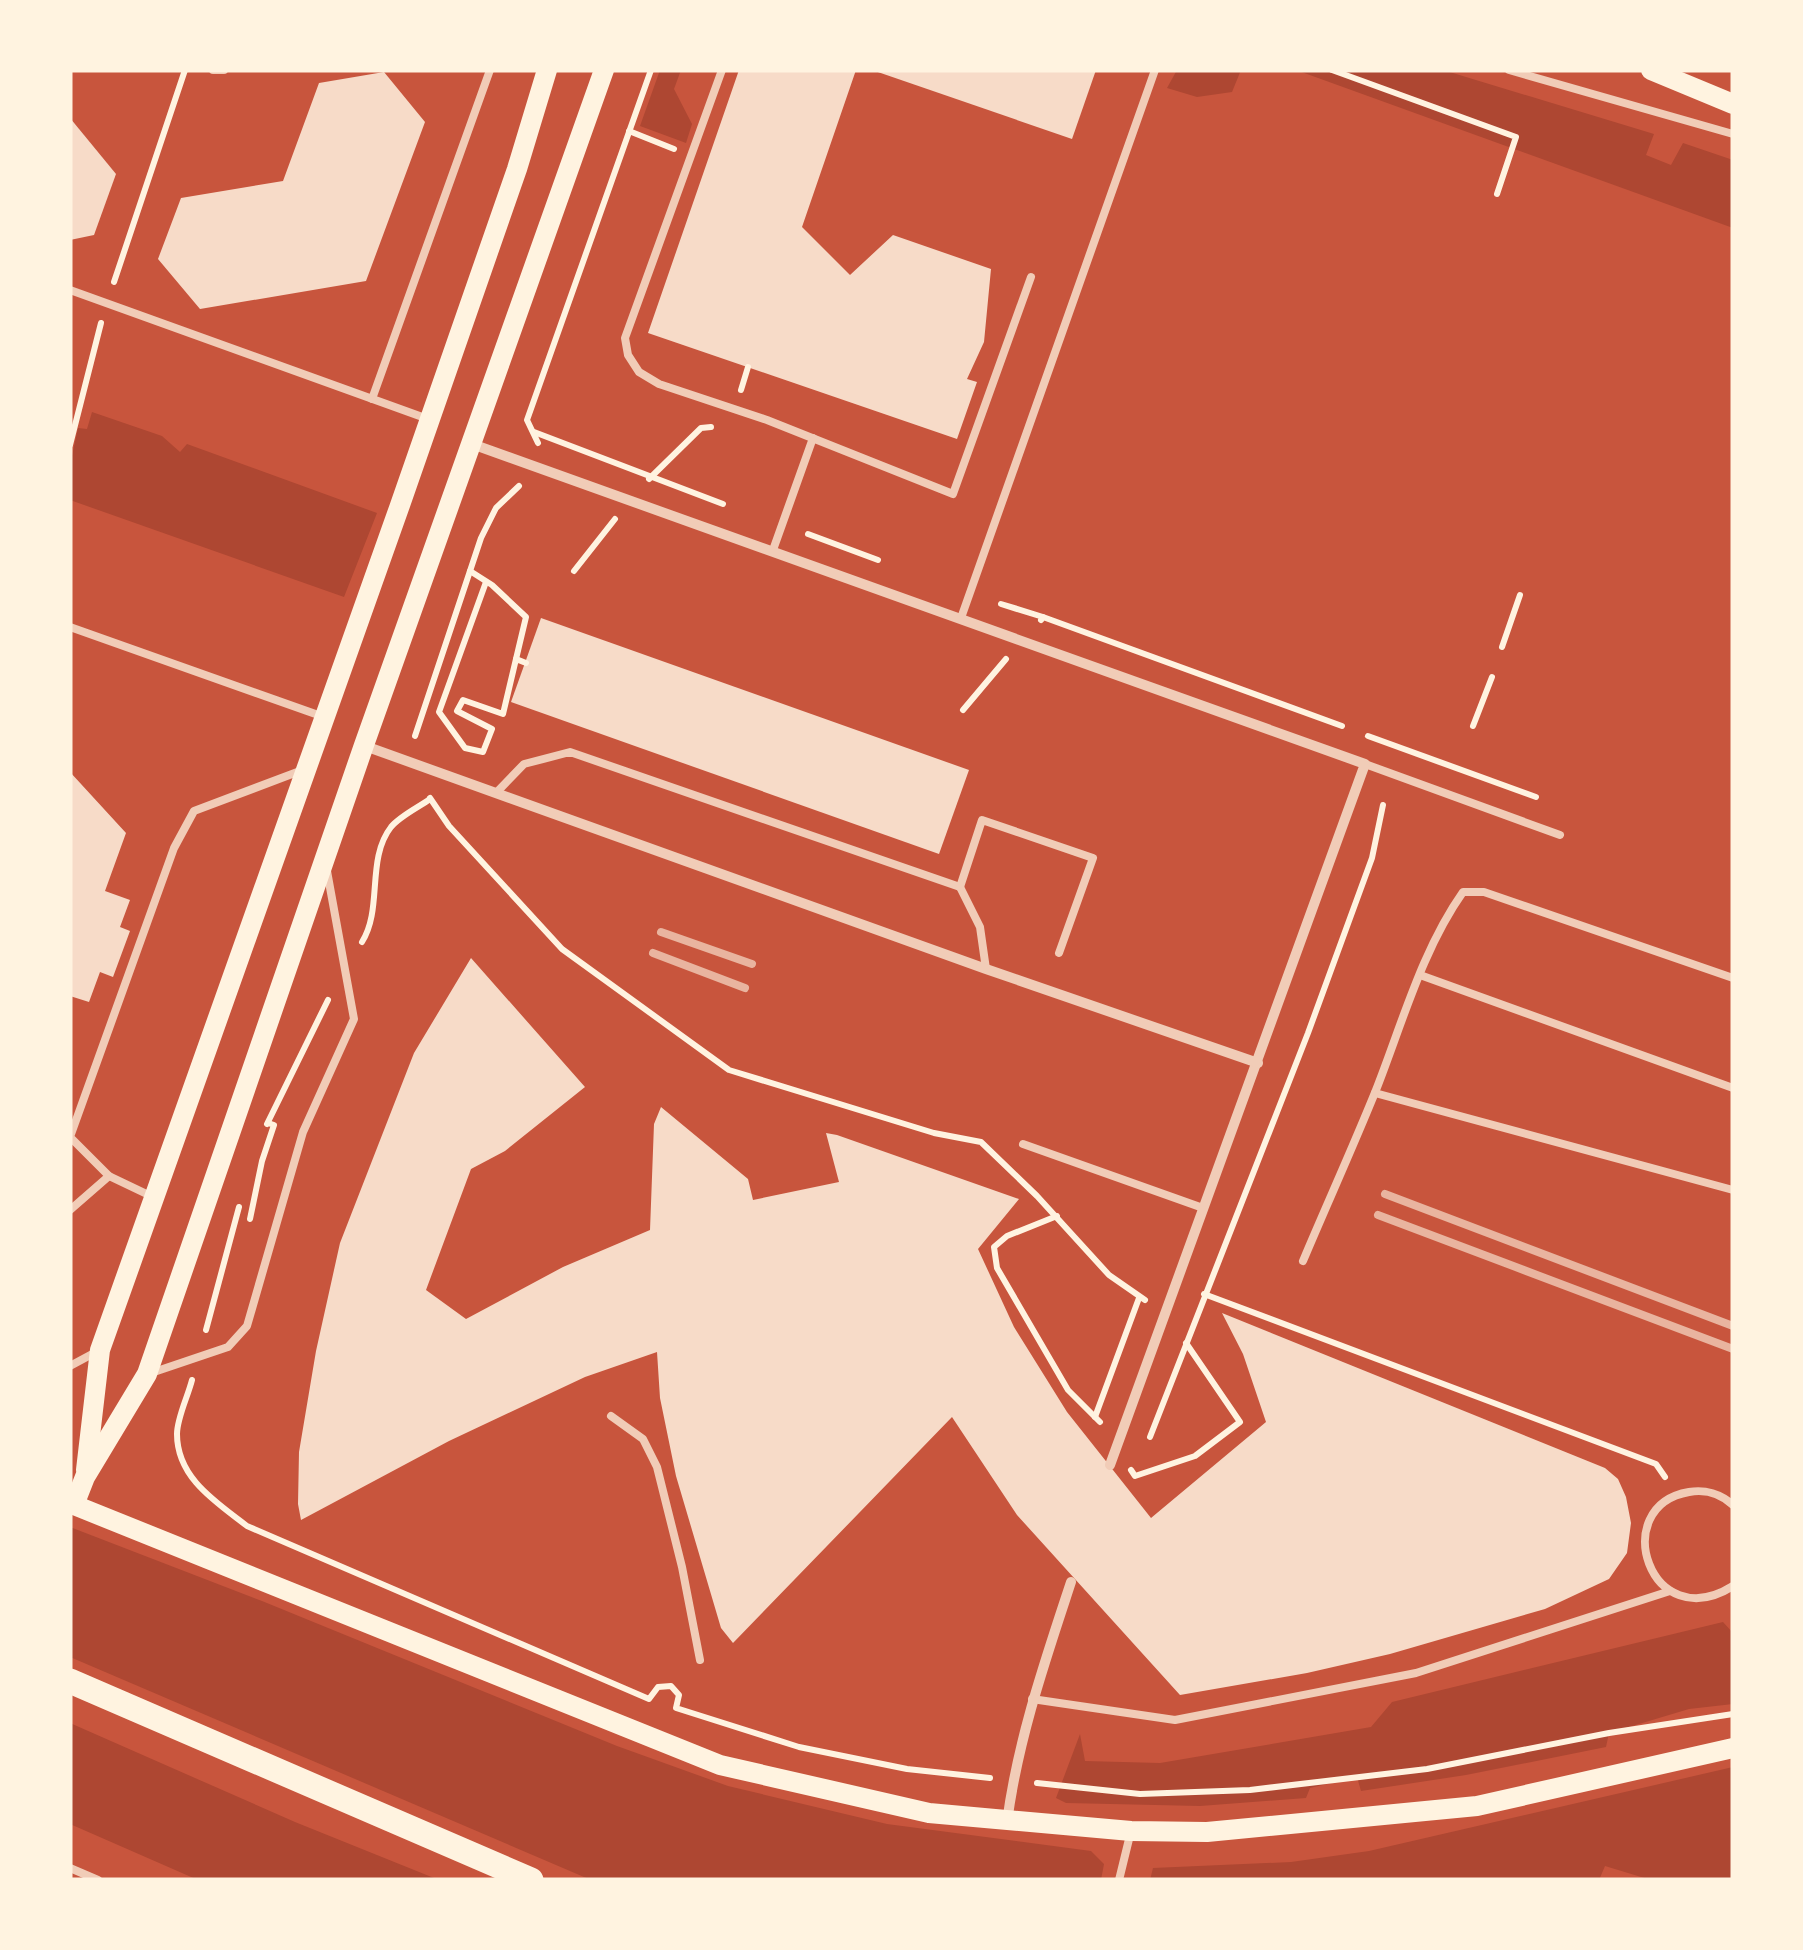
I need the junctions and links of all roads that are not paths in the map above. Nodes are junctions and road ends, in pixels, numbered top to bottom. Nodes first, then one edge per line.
1 (213, 70) edge
2 (224, 70) edge
3 (490, 70) edge
4 (547, 70) edge
5 (604, 70) edge
6 (722, 70) edge
7 (1155, 70) edge
8 (1509, 70) edge
9 (1651, 70) edge
10 (1733, 104) edge
11 (1733, 134) edge
12 (1031, 277) dead end
13 (70, 290) edge
14 (372, 399) junction
15 (429, 419) junction
16 (813, 438) junction
17 (472, 444) junction
18 (773, 550) junction
19 (961, 618) junction
20 (70, 628) edge
21 (324, 717) junction
22 (364, 746) junction
23 (1365, 764) junction
24 (304, 769) junction
25 (496, 793) junction
26 (1560, 835) dead end
27 (324, 859) junction
28 (960, 886) junction
29 (1059, 954) dead end
30 (986, 970) junction
31 (1420, 975) junction
32 (1733, 978) edge
33 (1258, 1064) junction
34 (1733, 1088) edge
35 (1375, 1093) junction
36 (70, 1137) edge
37 (1024, 1144) dead end
38 (109, 1176) junction
39 (1733, 1190) edge
40 (154, 1197) junction
41 (1204, 1208) junction
42 (70, 1210) edge
43 (1303, 1261) dead end
44 (100, 1350) junction
45 (70, 1366) edge
46 (147, 1374) junction
47 (611, 1416) dead end
48 (1110, 1466) dead end
49 (86, 1477) junction
50 (1733, 1505) edge
51 (1072, 1582) dead end
52 (1733, 1586) edge
53 (1670, 1591) junction
54 (700, 1660) dead end
55 (70, 1681) edge
56 (1032, 1699) junction
57 (1733, 1748) edge
58 (1007, 1822) junction
59 (1130, 1831) junction
60 (70, 1868) edge
61 (98, 1880) edge
62 (530, 1880) edge
63 (1119, 1880) edge

1 - 2 lane
3 - 14 lane
4 - 15 main road
5 - 17 main road
6 - 16 lane
7 - 19 lane
8 - 11 lane
9 - 10 main road
12 - 16 lane
13 - 14 lane
14 - 15 lane
15 - 21 main road
16 - 18 lane
17 - 18 street
17 - 22 main road
18 - 19 street
19 - 23 street
20 - 21 lane
21 - 24 main road
22 - 25 street
22 - 27 main road
23 - 26 lane
23 - 33 street
24 - 36 lane
24 - 40 main road
25 - 28 lane
25 - 30 street
27 - 46 main road
27 - 46 lane
28 - 29 lane
28 - 30 lane
30 - 33 street
31 - 32 lane
31 - 34 lane
31 - 35 lane
33 - 41 street
35 - 39 lane
35 - 43 lane
36 - 38 lane
37 - 41 lane
38 - 40 lane
38 - 42 lane
40 - 44 main road
41 - 48 street
44 - 45 lane
44 - 49 main road
46 - 49 main road
47 - 54 lane
49 - 58 main road
50 - 53 lane
51 - 56 street
52 - 53 lane
53 - 56 lane
55 - 62 main road
56 - 58 street
57 - 59 main road
58 - 59 main road
59 - 63 lane
60 - 61 lane

